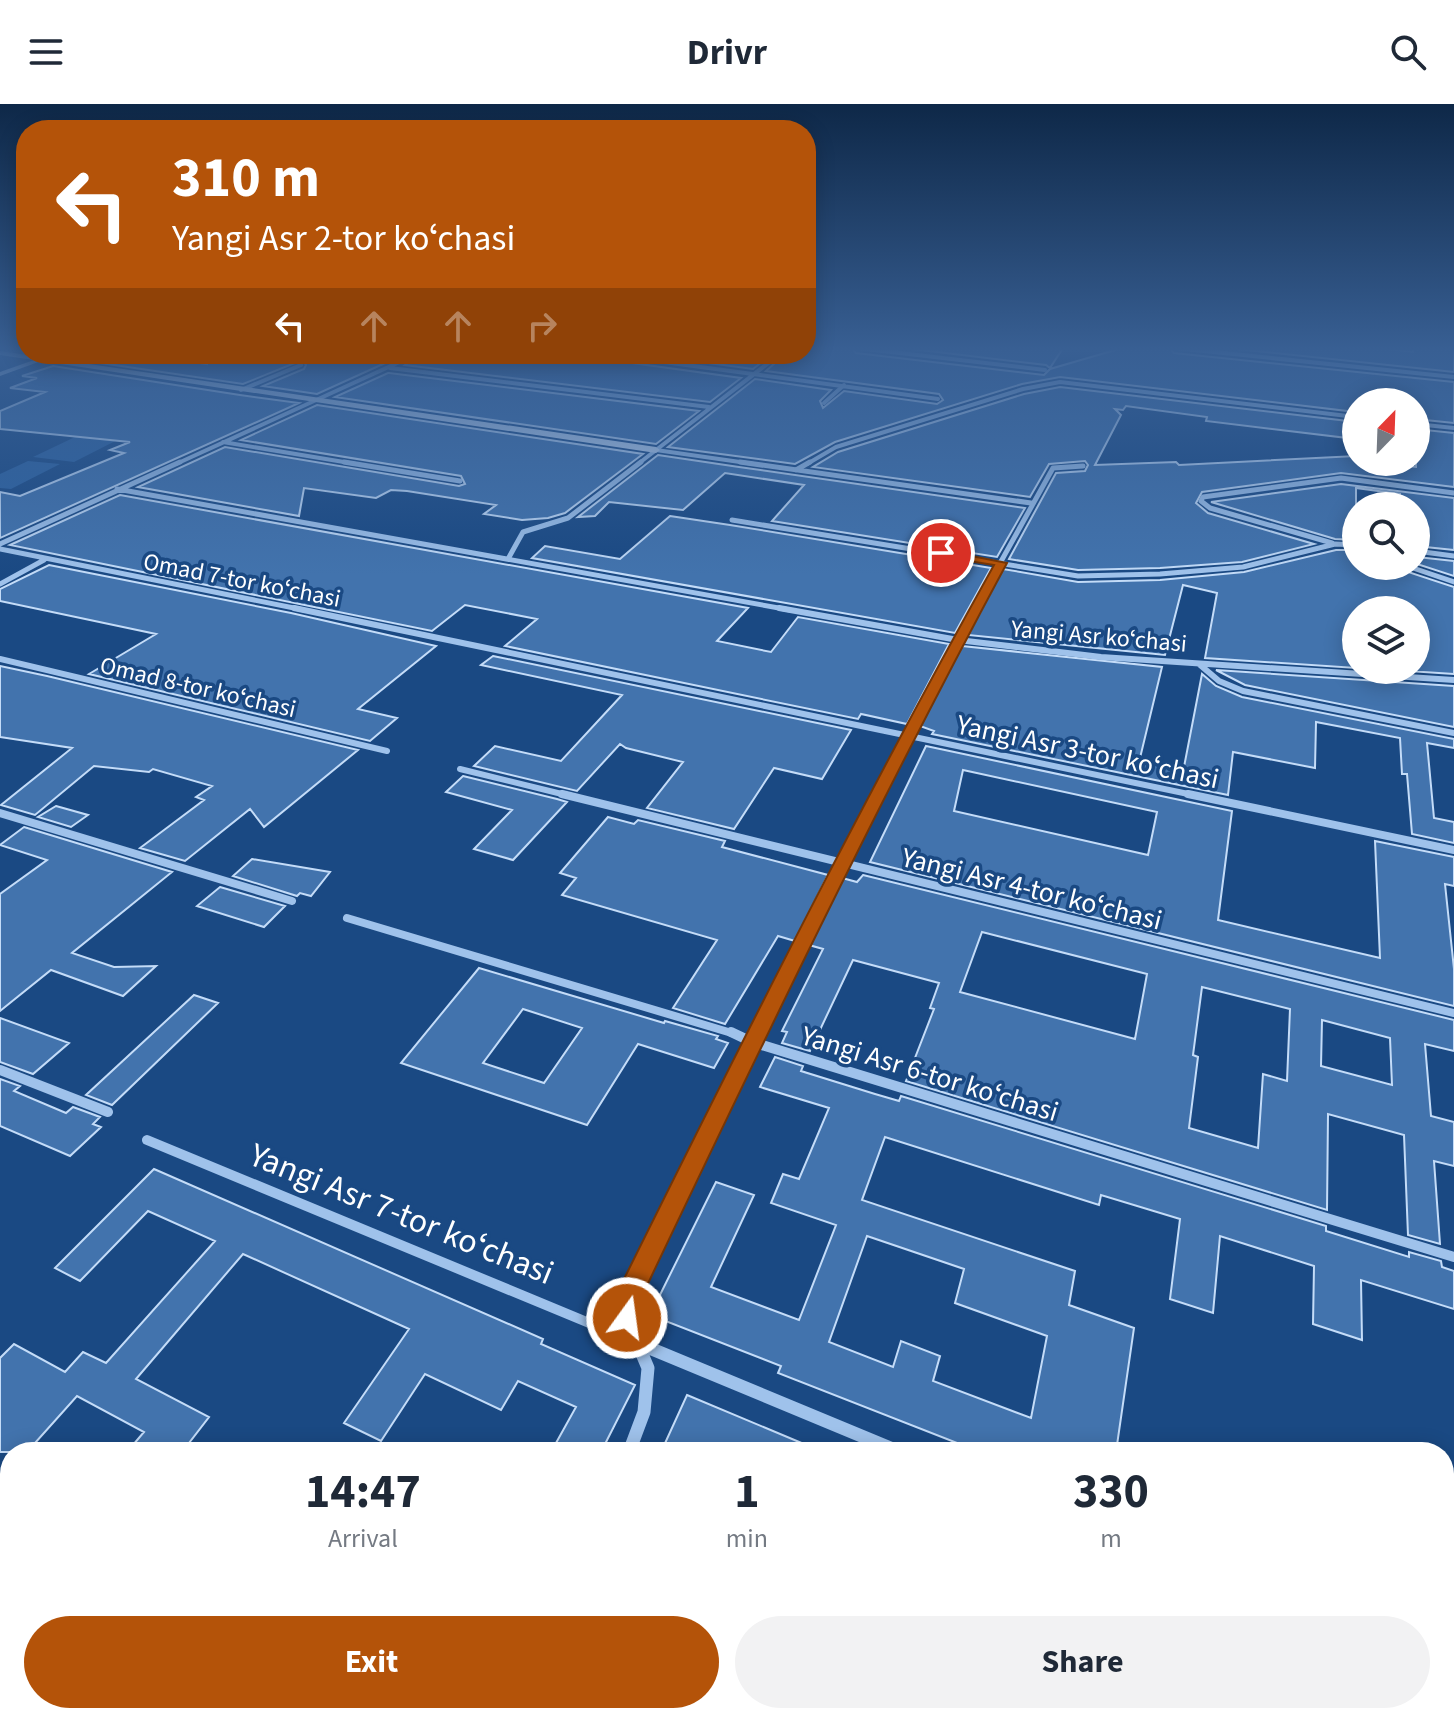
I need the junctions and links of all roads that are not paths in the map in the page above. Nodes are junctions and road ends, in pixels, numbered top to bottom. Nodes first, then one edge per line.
1 (263, 424) edge
2 (471, 424) edge
3 (689, 424) edge
4 (912, 424) edge
5 (1430, 425) edge
6 (1454, 428) edge
7 (222, 442) junction
8 (656, 450) junction
9 (1083, 466) dead end
10 (796, 470) junction
11 (460, 481) dead end
12 (117, 489) junction
13 (1454, 493) edge
14 (1031, 503) junction
15 (732, 520) dead end
16 (1335, 544) junction
17 (1342, 545) edge
18 (0, 546) edge
19 (1430, 553) edge
20 (1454, 556) edge
21 (508, 559) junction
22 (45, 560) junction
23 (1001, 563) junction
24 (1430, 574) edge
25 (1454, 582) edge
26 (0, 584) edge
27 (958, 640) junction
28 (479, 645) joint
29 (0, 659) edge
30 (1199, 664) junction
31 (1454, 680) edge
32 (1454, 733) edge
33 (907, 735) junction
34 (387, 751) dead end
35 (460, 769) dead end
36 (0, 813) edge
37 (1454, 850) edge
38 (843, 864) junction
39 (292, 901) dead end
40 (347, 918) dead end
41 (1454, 1013) edge
42 (752, 1042) junction
43 (0, 1070) edge
44 (108, 1112) dead end
45 (147, 1140) dead end
46 (1454, 1257) edge
47 (638, 1343) junction
48 (633, 1442) edge
49 (876, 1442) edge

1 - 7 street
2 - 8 street
3 - 8 street
4 - 10 street
5 - 6 street
7 - 11 street
7 - 12 street
8 - 10 street
8 - 21 street
9 - 14 street
10 - 14 street
12 - 18 street
12 - 21 street, Yangi Asr koʻchasi
13 - 16 street
14 - 23 street
15 - 23 street
16 - 17 street
16 - 23 street
18 - 22 street, Omad 7-tor koʻchasi
19 - 20 street
21 - 27 street, Yangi Asr koʻchasi
22 - 26 street
22 - 28 street, Omad 7-tor koʻchasi
23 - 27 street
24 - 25 street
27 - 30 street, Yangi Asr koʻchasi
27 - 33 street
28 - 33 street, Yangi Asr 3-tor koʻchasi
29 - 34 street, Omad 8-tor koʻchasi
30 - 31 street, Yangi Asr koʻchasi
30 - 32 street
33 - 37 street, Yangi Asr 3-tor koʻchasi
33 - 38 street
35 - 38 street, Yangi Asr 4-tor koʻchasi
36 - 39 street
38 - 41 street, Yangi Asr 4-tor koʻchasi
38 - 42 street
40 - 42 street, Yangi Asr 6-tor koʻchasi
42 - 46 street, Yangi Asr 6-tor koʻchasi
42 - 47 street
43 - 44 street
45 - 47 street, Yangi Asr 7-tor koʻchasi
47 - 48 street
47 - 49 street, Yangi Asr 7-tor koʻchasi

